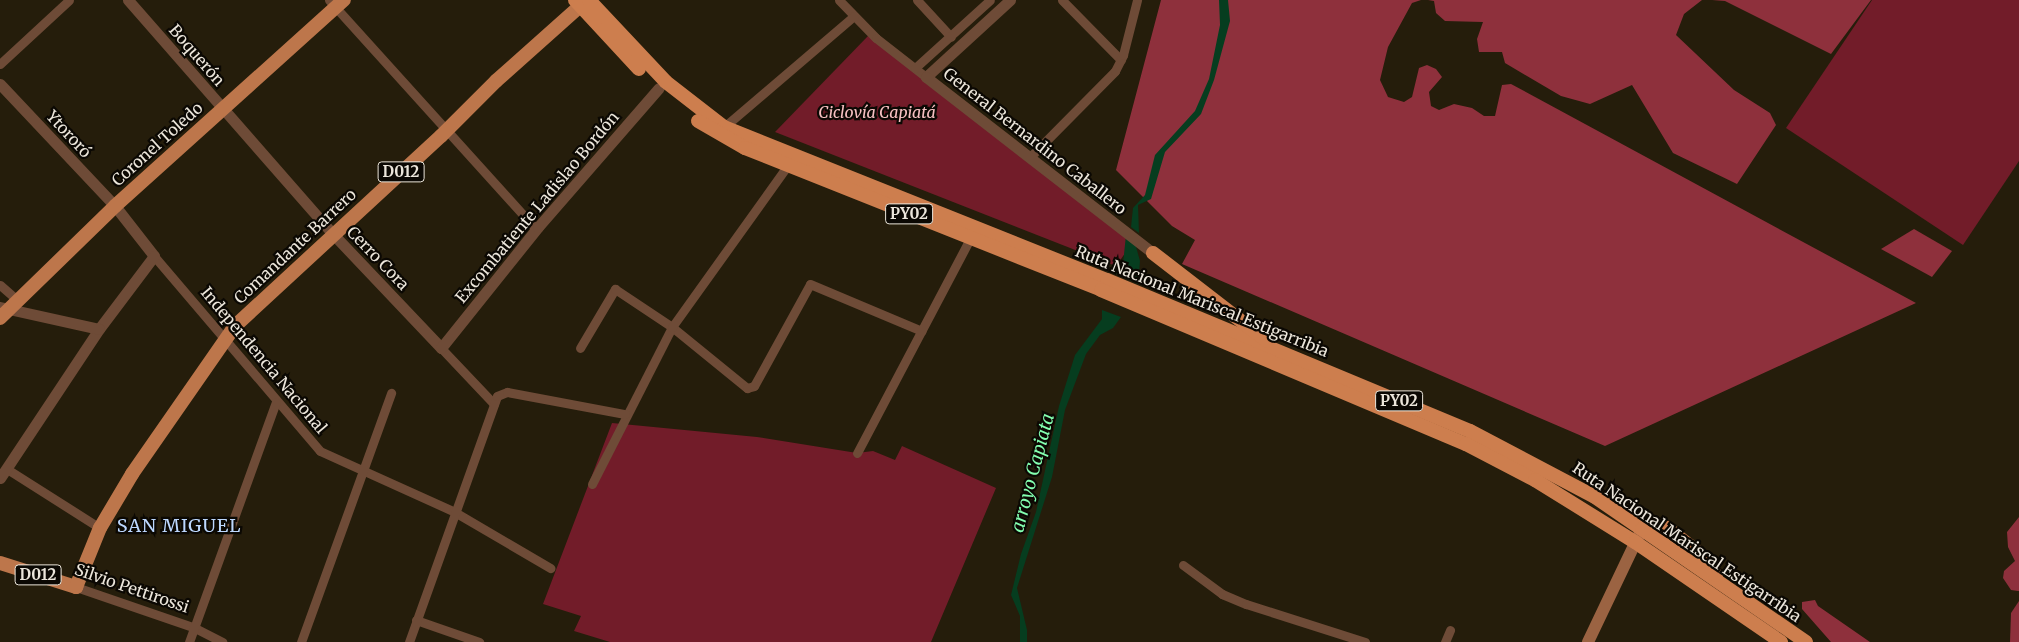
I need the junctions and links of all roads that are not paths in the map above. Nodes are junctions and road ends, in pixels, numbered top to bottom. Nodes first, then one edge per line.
1 (69, 0) edge
2 (128, 0) edge
3 (839, 0) edge
4 (917, 0) edge
5 (990, 0) edge
6 (1010, 0) edge
7 (1062, 0) edge
8 (1137, 0) edge
9 (335, 2) edge
10 (583, 2) edge
11 (854, 16) junction
12 (951, 37) junction
13 (1121, 60) junction
14 (0, 64) edge
15 (915, 68) junction
16 (926, 77) junction
17 (0, 84) edge
18 (659, 88) junction
19 (222, 108) junction
20 (724, 127) junction
21 (447, 131) junction
22 (1030, 157) junction
23 (788, 165) junction
24 (115, 206) junction
25 (536, 229) junction
26 (333, 234) junction
27 (970, 238) junction
28 (1153, 253) joint
29 (154, 256) junction
30 (0, 285) edge
31 (1104, 285) junction
32 (1141, 300) junction
33 (6, 309) edge
34 (672, 327) junction
35 (99, 329) junction
36 (922, 331) junction
37 (224, 339) junction
38 (441, 348) junction
39 (580, 348) dead end
40 (1288, 355) junction
41 (390, 393) dead end
42 (276, 402) junction
43 (494, 404) junction
44 (625, 414) junction
45 (857, 453) dead end
46 (362, 472) junction
47 (3, 474) edge
48 (592, 484) dead end
49 (453, 511) junction
50 (100, 528) junction
51 (1642, 529) junction
52 (1635, 542) junction
53 (0, 563) edge
54 (1183, 565) dead end
55 (550, 568) dead end
56 (76, 587) junction
57 (416, 620) junction
58 (193, 627) junction
59 (1450, 630) dead end
60 (189, 642) edge
61 (222, 642) edge
62 (301, 642) edge
63 (409, 642) edge
64 (479, 642) edge
65 (1366, 642) edge
66 (1445, 642) edge
67 (1588, 642) edge
68 (1781, 642) edge
69 (1806, 642) edge

1 - 14 street
2 - 19 street, Boquerón
3 - 11 street
4 - 12 street
5 - 12 street
6 - 16 street
7 - 13 street
8 - 13 street
9 - 19 main road, Coronel Toledo
9 - 21 street
10 - 18 highway, Ruta Nacional Mariscal Estigarribia / PY02
10 - 20 highway, Ruta Nacional Mariscal Estigarribia / PY02
10 - 21 main road, Comandante Barrero / D012
11 - 15 street
11 - 20 street
12 - 15 street
13 - 22 street
15 - 16 street
16 - 22 street, General Bernardino Caballero
17 - 24 street, Ytororó
18 - 23 highway, Ruta Nacional Mariscal Estigarribia / PY02
18 - 25 street, Excombatiente Ladislao Bordón
19 - 24 main road, Coronel Toledo
19 - 26 street, Cerro Cora
20 - 31 highway, Ruta Nacional Mariscal Estigarribia / PY02
21 - 25 street
21 - 26 main road, Comandante Barrero / D012
22 - 28 street, General Bernardino Caballero
23 - 27 highway, Ruta Nacional Mariscal Estigarribia / PY02
23 - 34 street
24 - 29 street, Independencia Nacional
24 - 33 main road, Coronel Toledo
25 - 38 street, Excombatiente Ladislao Bordón
26 - 37 main road, Comandante Barrero / D012
26 - 38 street, Cerro Cora
27 - 31 highway, Ruta Nacional Mariscal Estigarribia / PY02
27 - 36 street
28 - 40 highway
29 - 35 street
29 - 37 street, Independencia Nacional
30 - 33 street
31 - 32 highway, Ruta Nacional Mariscal Estigarribia / PY02
32 - 40 highway, Ruta Nacional Mariscal Estigarribia / PY02
32 - 52 highway, Ruta Nacional Mariscal Estigarribia / PY02
33 - 35 street
34 - 36 street
34 - 39 street
34 - 44 street
35 - 47 street
36 - 45 street
37 - 42 street, Independencia Nacional
37 - 50 main road, Comandante Barrero / D012
38 - 43 street, Cerro Cora
40 - 51 highway, Ruta Nacional Mariscal Estigarribia / PY02
41 - 46 street
42 - 46 street, Independencia Nacional
42 - 58 street
43 - 44 street
43 - 49 street
44 - 48 street
46 - 49 street, Independencia Nacional
46 - 62 street
47 - 50 street
49 - 55 street, Independencia Nacional
49 - 57 street
50 - 56 main road, D012
51 - 52 main road
51 - 69 highway, Ruta Nacional Mariscal Estigarribia / PY02
52 - 67 main road
52 - 68 highway, Ruta Nacional Mariscal Estigarribia / PY02
53 - 56 main road, Silvio Pettirossi / D012
54 - 65 street
56 - 58 street, Silvio Pettirossi
57 - 63 street
57 - 64 street
58 - 60 street
58 - 61 street, Silvio Pettirossi
59 - 66 street

